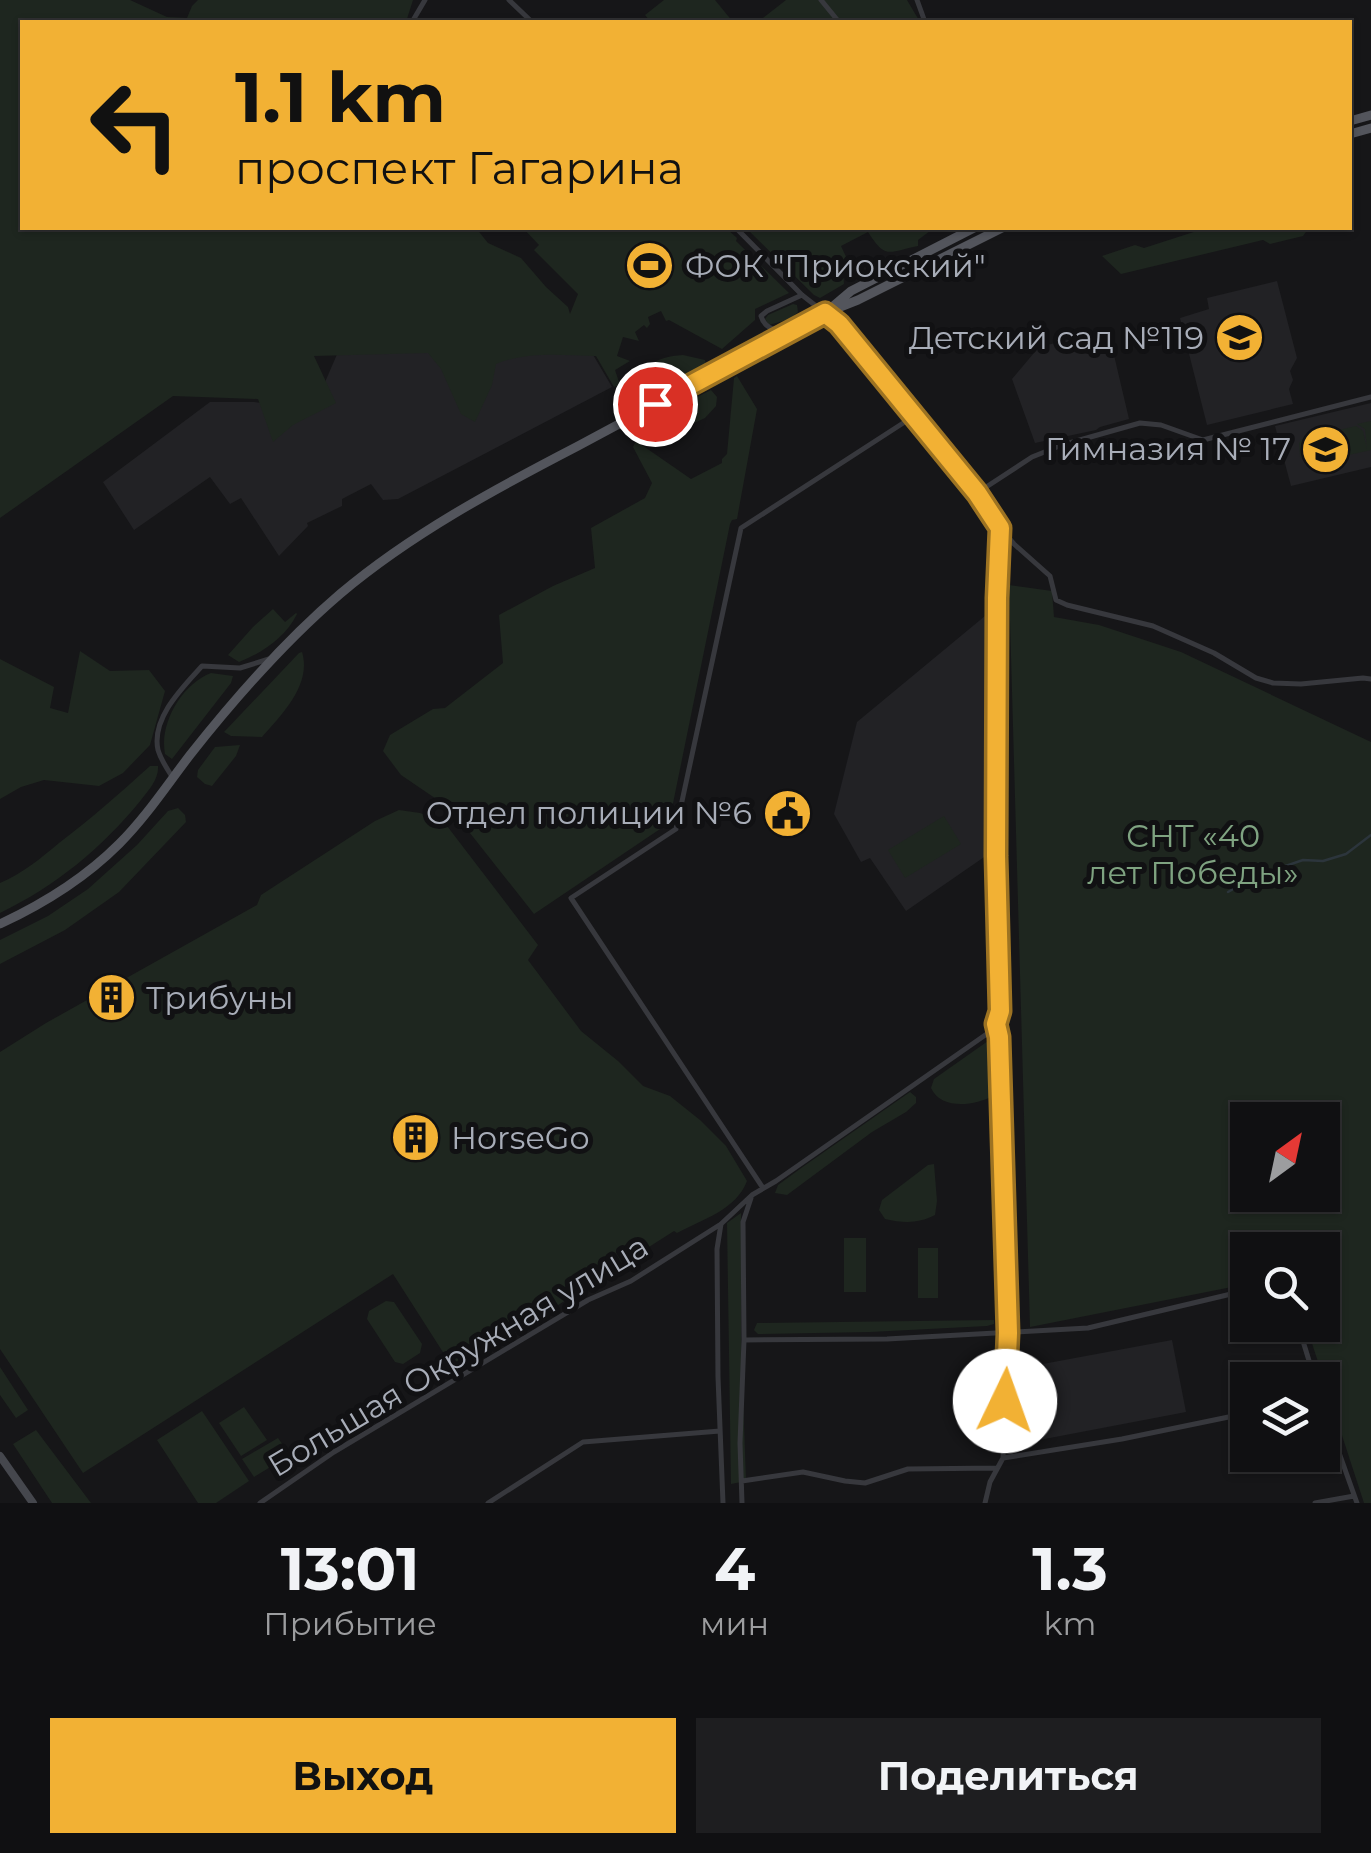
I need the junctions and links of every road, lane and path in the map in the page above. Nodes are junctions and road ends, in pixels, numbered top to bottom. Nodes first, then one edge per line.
1 (510, 0) edge
2 (821, 0) edge
3 (530, 20) edge
4 (837, 20) edge
5 (738, 230) edge
6 (970, 230) edge
7 (998, 230) edge
8 (802, 296) junction
9 (825, 313) junction
10 (788, 333) junction
11 (1371, 397) edge
12 (914, 416) junction
13 (977, 493) junction
14 (1000, 528) junction
15 (276, 656) junction
16 (1371, 679) edge
17 (173, 778) junction
18 (0, 924) edge
19 (996, 1024) junction
20 (763, 1188) junction
21 (752, 1196) junction
22 (722, 1224) junction
23 (1230, 1294) edge
24 (1008, 1333) junction
25 (744, 1340) junction
26 (1230, 1417) edge
27 (720, 1431) junction
28 (1340, 1455) edge
29 (0, 1456) edge
30 (1003, 1458) junction
31 (997, 1468) junction
32 (742, 1480) junction
33 (1356, 1499) edge
34 (33, 1503) edge
35 (260, 1503) edge
36 (488, 1503) edge
37 (723, 1503) edge
38 (742, 1503) edge
39 (985, 1503) edge
40 (1315, 1503) edge

1 - 3 street
2 - 4 street
5 - 8 street
6 - 9 main road
7 - 9 main road
8 - 9 street
8 - 10 street
9 - 10 main road
9 - 12 street
10 - 15 main road
11 - 13 street
12 - 13 street
12 - 20 street
13 - 14 street
14 - 16 street
14 - 19 street
15 - 17 main road
15 - 17 street
17 - 18 main road
19 - 20 street, Большая Окружная улица
19 - 24 street
20 - 21 street, Большая Окружная улица
21 - 22 street, Большая Окружная улица
21 - 25 street
22 - 27 street
22 - 35 street, Большая Окружная улица
23 - 24 street
24 - 25 street
24 - 30 street
25 - 32 street
26 - 30 street
27 - 36 street
27 - 37 street
28 - 33 street
29 - 34 main road
30 - 31 street
31 - 32 street
31 - 39 street
32 - 38 street
33 - 40 street

